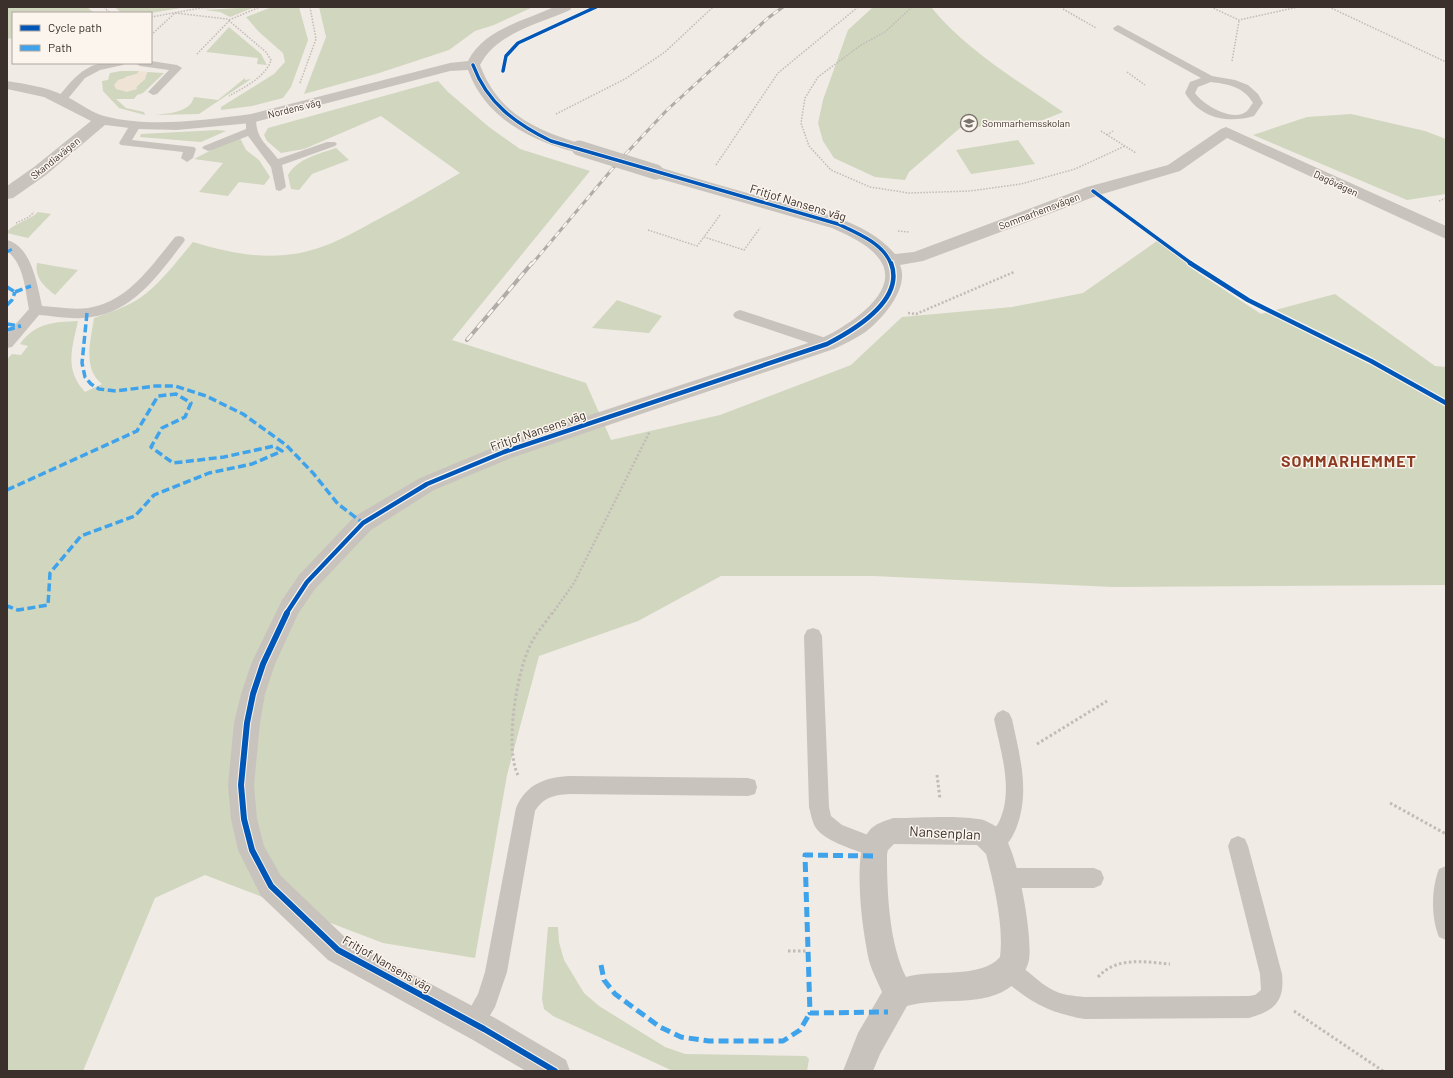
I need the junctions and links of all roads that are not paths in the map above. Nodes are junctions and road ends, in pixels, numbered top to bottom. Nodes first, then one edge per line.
1 (565, 7) edge
2 (1118, 28) road end
3 (112, 64) edge
4 (147, 64) edge
5 (473, 65) junction
6 (1210, 79) junction
7 (7, 85) edge
8 (153, 92) dead end
9 (62, 99) junction
10 (1222, 115) junction
11 (102, 120) junction
12 (252, 124) junction
13 (135, 125) junction
14 (1226, 132) junction
15 (331, 144) dead end
16 (208, 148) dead end
17 (187, 158) dead end
18 (275, 164) junction
19 (280, 187) dead end
20 (7, 194) edge
21 (1446, 233) edge
22 (179, 240) dead end
23 (7, 244) edge
24 (891, 261) junction
25 (36, 310) junction
26 (740, 315) dead end
27 (7, 343) edge
28 (827, 344) junction
29 (813, 636) dead end
30 (1003, 719) dead end
31 (748, 788) dead end
32 (995, 843) junction
33 (1238, 846) dead end
34 (874, 847) junction
35 (1446, 876) edge
36 (1005, 878) junction
37 (1094, 878) dead end
38 (1446, 930) edge
39 (1009, 970) junction
40 (898, 993) junction
41 (472, 1024) junction
42 (555, 1071) edge
43 (858, 1071) edge

1 - 5 street
2 - 6 lane
3 - 9 lane
4 - 8 lane
5 - 12 street, Nordens väg
5 - 24 street, Fritjof Nansens väg, bridge
6 - 10 lane
6 - 10 lane
7 - 9 street, Nordens väg
9 - 11 street, Nordens väg
10 - 14 lane
11 - 13 street, Nordens väg
11 - 20 street, Skandiavägen
12 - 13 street, Nordens väg
12 - 16 lane
12 - 18 lane
13 - 17 lane
14 - 21 street, Dagövägen
14 - 24 street, Sommarhemsvägen
15 - 18 lane
18 - 19 lane
22 - 25 lane
23 - 25 lane
24 - 28 street, Fritjof Nansens väg
25 - 27 lane
26 - 28 lane
28 - 41 street, Fritjof Nansens väg
29 - 34 lane
30 - 32 lane
31 - 41 lane
32 - 34 street, Nansenplan
32 - 36 street, Nansenplan
33 - 39 lane
34 - 40 street
35 - 38 lane
36 - 37 lane
36 - 39 street, Nansenplan
39 - 40 street
40 - 43 street
41 - 42 street, Fritjof Nansens väg

